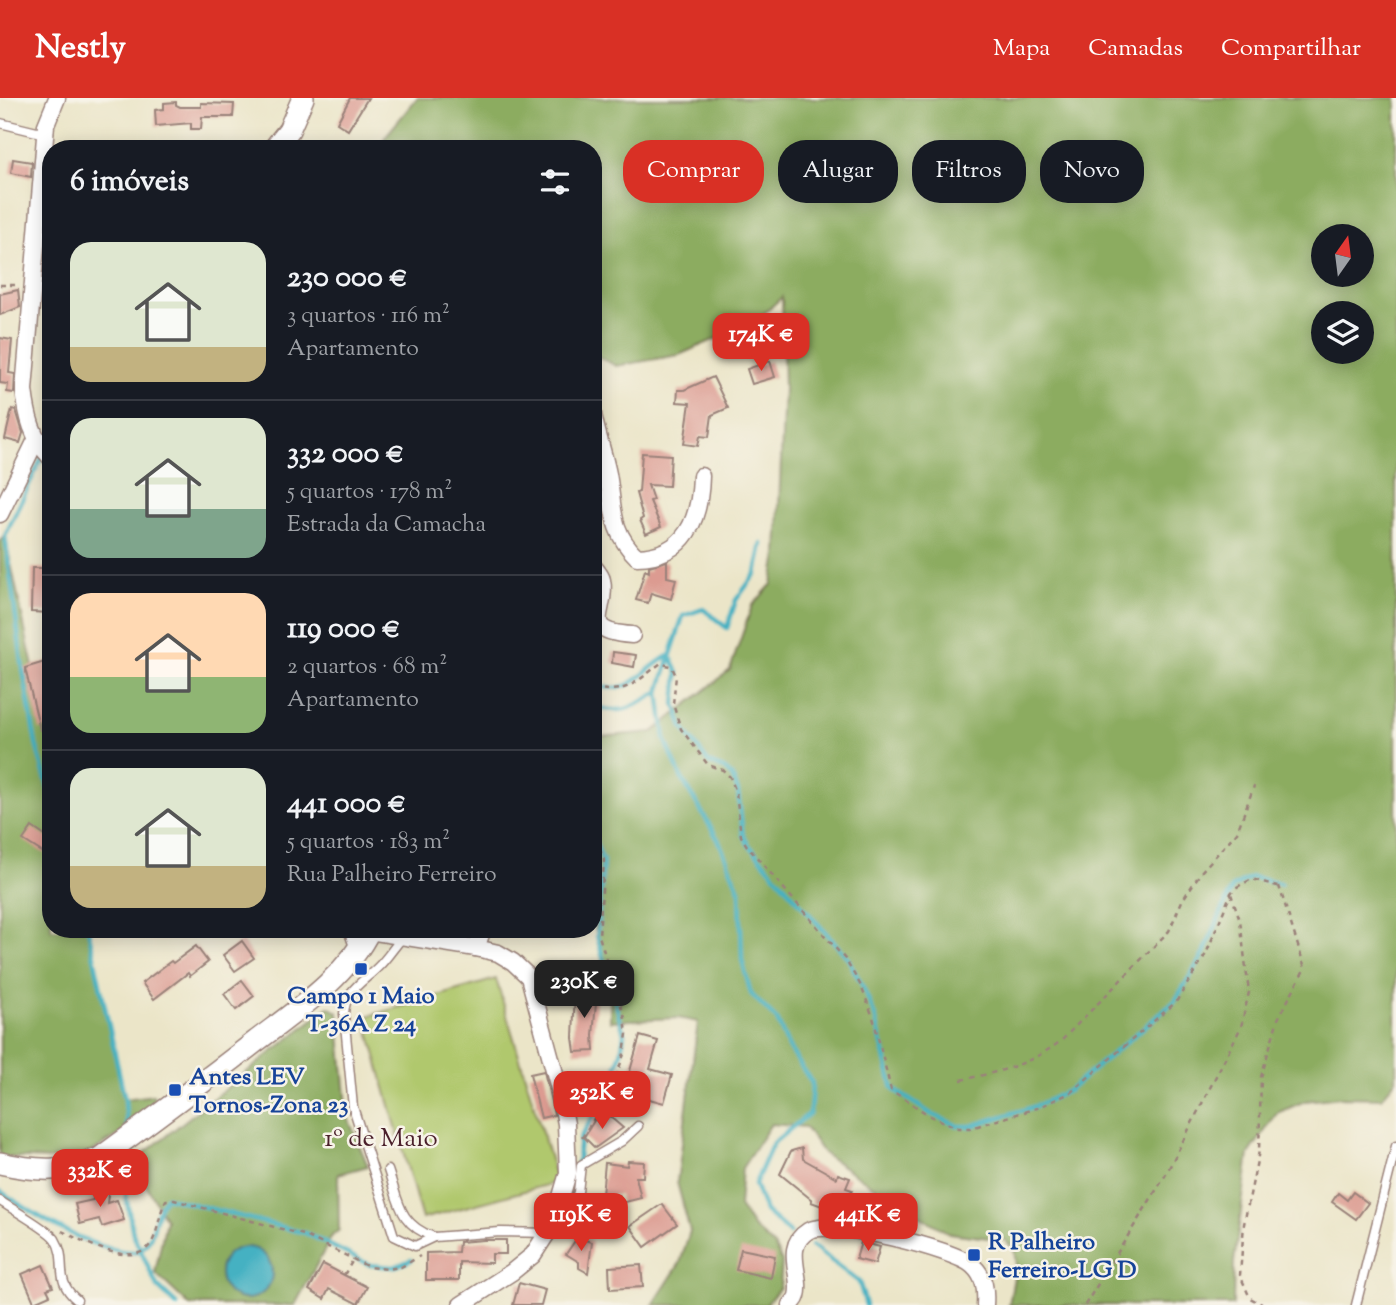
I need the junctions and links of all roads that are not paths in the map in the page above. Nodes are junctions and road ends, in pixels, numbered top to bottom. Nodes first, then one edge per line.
1 (57, 98) edge
2 (303, 98) edge
3 (0, 122) edge
4 (45, 134) junction
5 (44, 140) edge
6 (281, 140) edge
7 (42, 169) edge
8 (37, 438) junction
9 (42, 445) edge
10 (602, 452) edge
11 (701, 477) dead end
12 (0, 514) edge
13 (602, 626) edge
14 (632, 635) dead end
15 (360, 938) edge
16 (402, 938) joint
17 (480, 938) edge
18 (476, 948) junction
19 (638, 1126) dead end
20 (1396, 1146) edge
21 (0, 1163) edge
22 (388, 1170) dead end
23 (0, 1201) edge
24 (549, 1233) junction
25 (434, 1237) junction
26 (77, 1300) dead end
27 (461, 1305) edge
28 (791, 1305) edge
29 (985, 1305) edge
30 (1356, 1305) edge

1 - 4 street
2 - 6 main road
3 - 4 lane
4 - 5 street
7 - 8 street
8 - 9 street
8 - 12 street
10 - 11 street
13 - 14 street
15 - 21 main road
16 - 18 street
16 - 25 lane
17 - 18 street
18 - 24 street
19 - 24 lane
20 - 30 lane
22 - 25 lane
23 - 26 lane
24 - 25 lane
24 - 27 street
28 - 29 street

